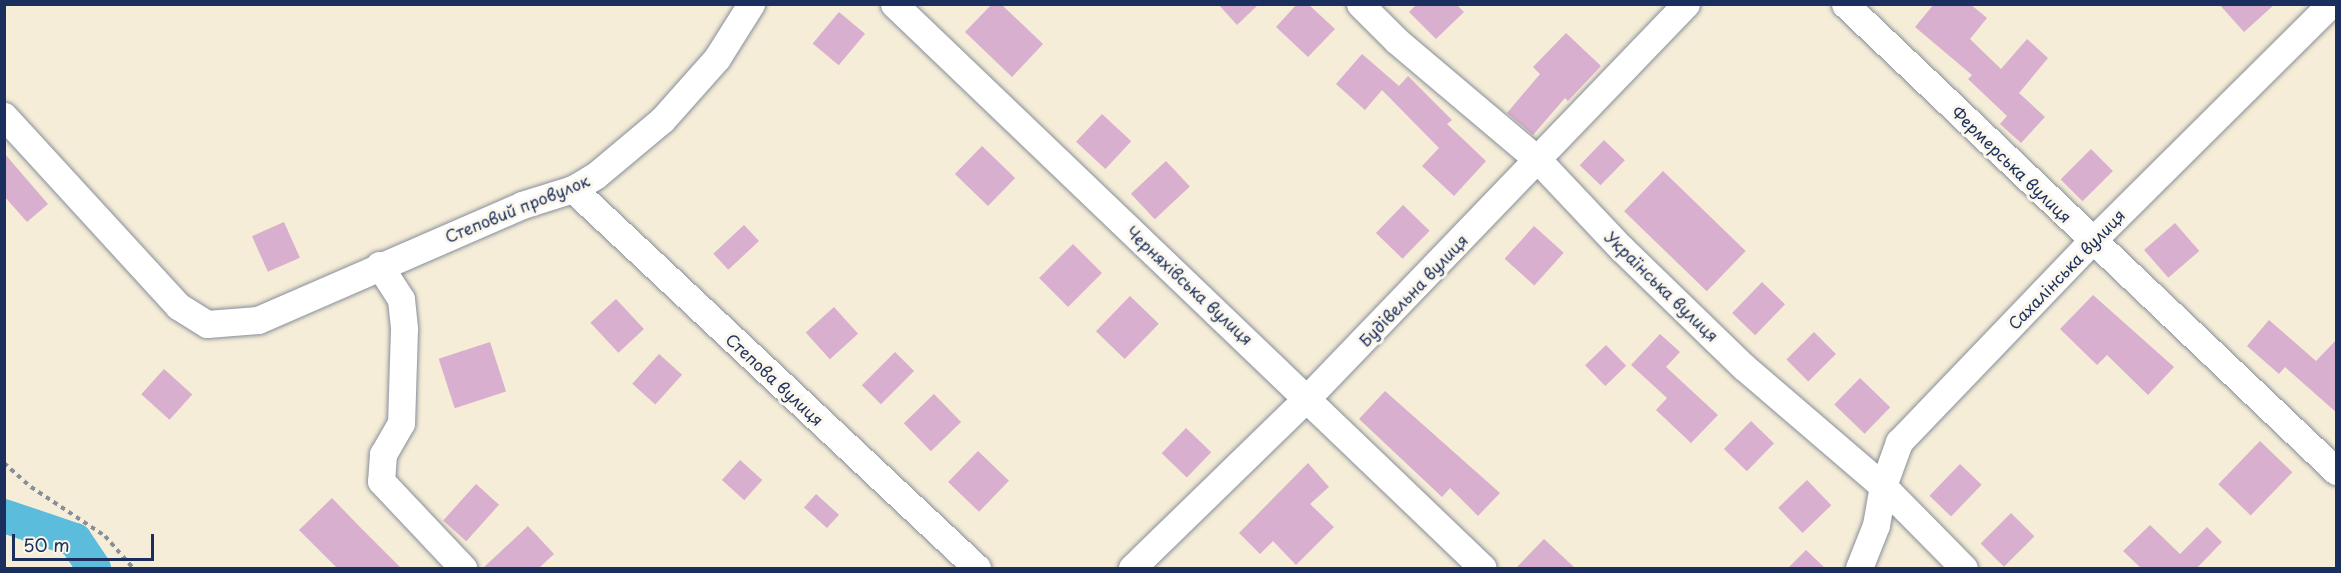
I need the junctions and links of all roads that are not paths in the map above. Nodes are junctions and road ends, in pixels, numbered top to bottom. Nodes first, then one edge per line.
1 (751, 4) edge
2 (894, 4) edge
3 (1360, 4) edge
4 (1686, 4) edge
5 (1845, 4) edge
6 (2331, 4) edge
7 (4, 116) edge
8 (1539, 161) junction
9 (573, 189) junction
10 (2093, 240) junction
11 (380, 265) junction
12 (1308, 398) junction
13 (2337, 471) edge
14 (1883, 486) junction
15 (463, 568) edge
16 (977, 568) edge
17 (1132, 568) edge
18 (1483, 568) edge
19 (1859, 568) edge
20 (1964, 568) edge

1 - 9 street, Степовий провулок
2 - 12 street, Черняхівська вулиця
3 - 8 street, Українська вулиця
4 - 8 street, Будівельна вулиця
5 - 10 street, Фермерська вулиця
6 - 10 street, Сахалінська вулиця
7 - 11 street, Степовий провулок
8 - 12 street, Будівельна вулиця
8 - 14 street, Українська вулиця
9 - 11 street, Степовий провулок
9 - 16 street, Степова вулиця
10 - 13 street, Фермерська вулиця
10 - 14 street, Сахалінська вулиця
11 - 15 street
12 - 17 street, Будівельна вулиця
12 - 18 street, Черняхівська вулиця
14 - 19 street, Сахалінська вулиця
14 - 20 street, Українська вулиця

